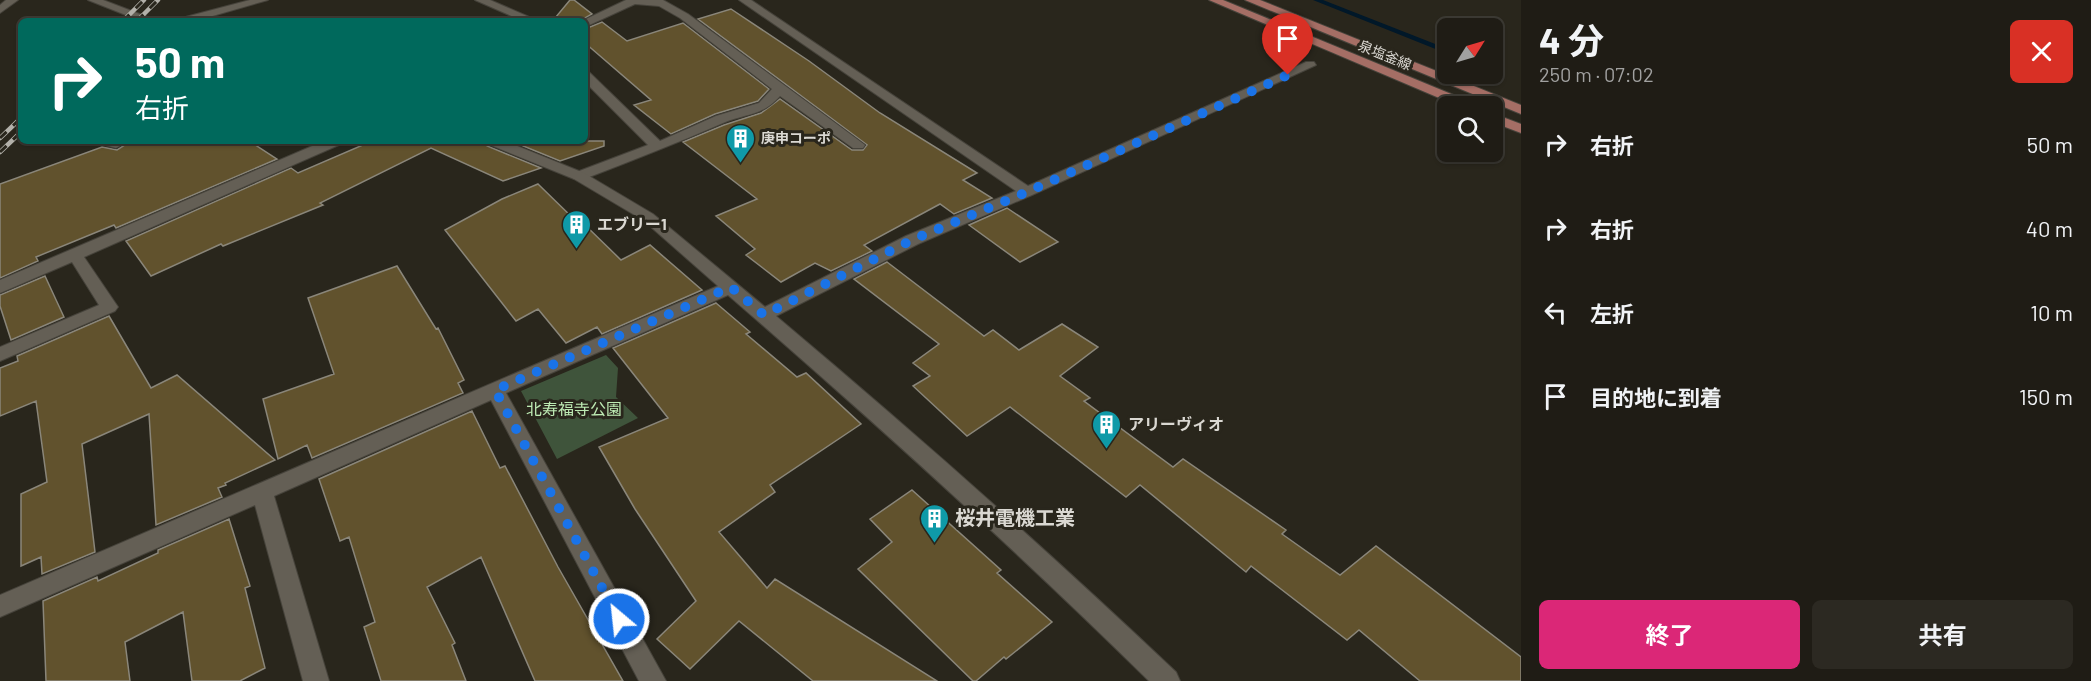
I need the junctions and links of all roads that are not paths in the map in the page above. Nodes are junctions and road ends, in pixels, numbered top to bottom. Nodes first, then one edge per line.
1 (13, 0) edge
2 (93, 0) edge
3 (263, 0) edge
4 (480, 0) edge
5 (744, 0) edge
6 (1214, 0) edge
7 (1250, 0) edge
8 (0, 10) edge
9 (144, 18) edge
10 (194, 18) edge
11 (526, 18) edge
12 (588, 23) edge
13 (1310, 65) dead end
14 (588, 78) edge
15 (779, 89) junction
16 (1444, 96) edge
17 (1521, 110) edge
18 (1503, 122) edge
19 (1521, 129) edge
20 (329, 144) edge
21 (500, 144) edge
22 (858, 145) dead end
23 (658, 147) junction
24 (579, 176) junction
25 (1027, 192) junction
26 (75, 255) junction
27 (0, 287) edge
28 (731, 287) junction
29 (764, 315) junction
30 (0, 354) edge
31 (495, 390) junction
32 (262, 492) junction
33 (0, 606) edge
34 (316, 681) edge
35 (653, 681) edge
36 (1167, 681) edge

1 - 8 street
2 - 9 street
3 - 10 street
4 - 11 street
5 - 25 street
6 - 16 main road, 泉塩釜線
7 - 17 main road, 泉塩釜線
12 - 15 street
13 - 25 street
14 - 23 street
15 - 22 street
15 - 23 street
18 - 19 main road
20 - 26 street
21 - 24 street
23 - 24 street
24 - 28 street
25 - 29 street
26 - 27 street
26 - 30 street
28 - 29 street
28 - 31 street
29 - 36 street
31 - 32 street
31 - 35 street
32 - 33 street
32 - 34 street

